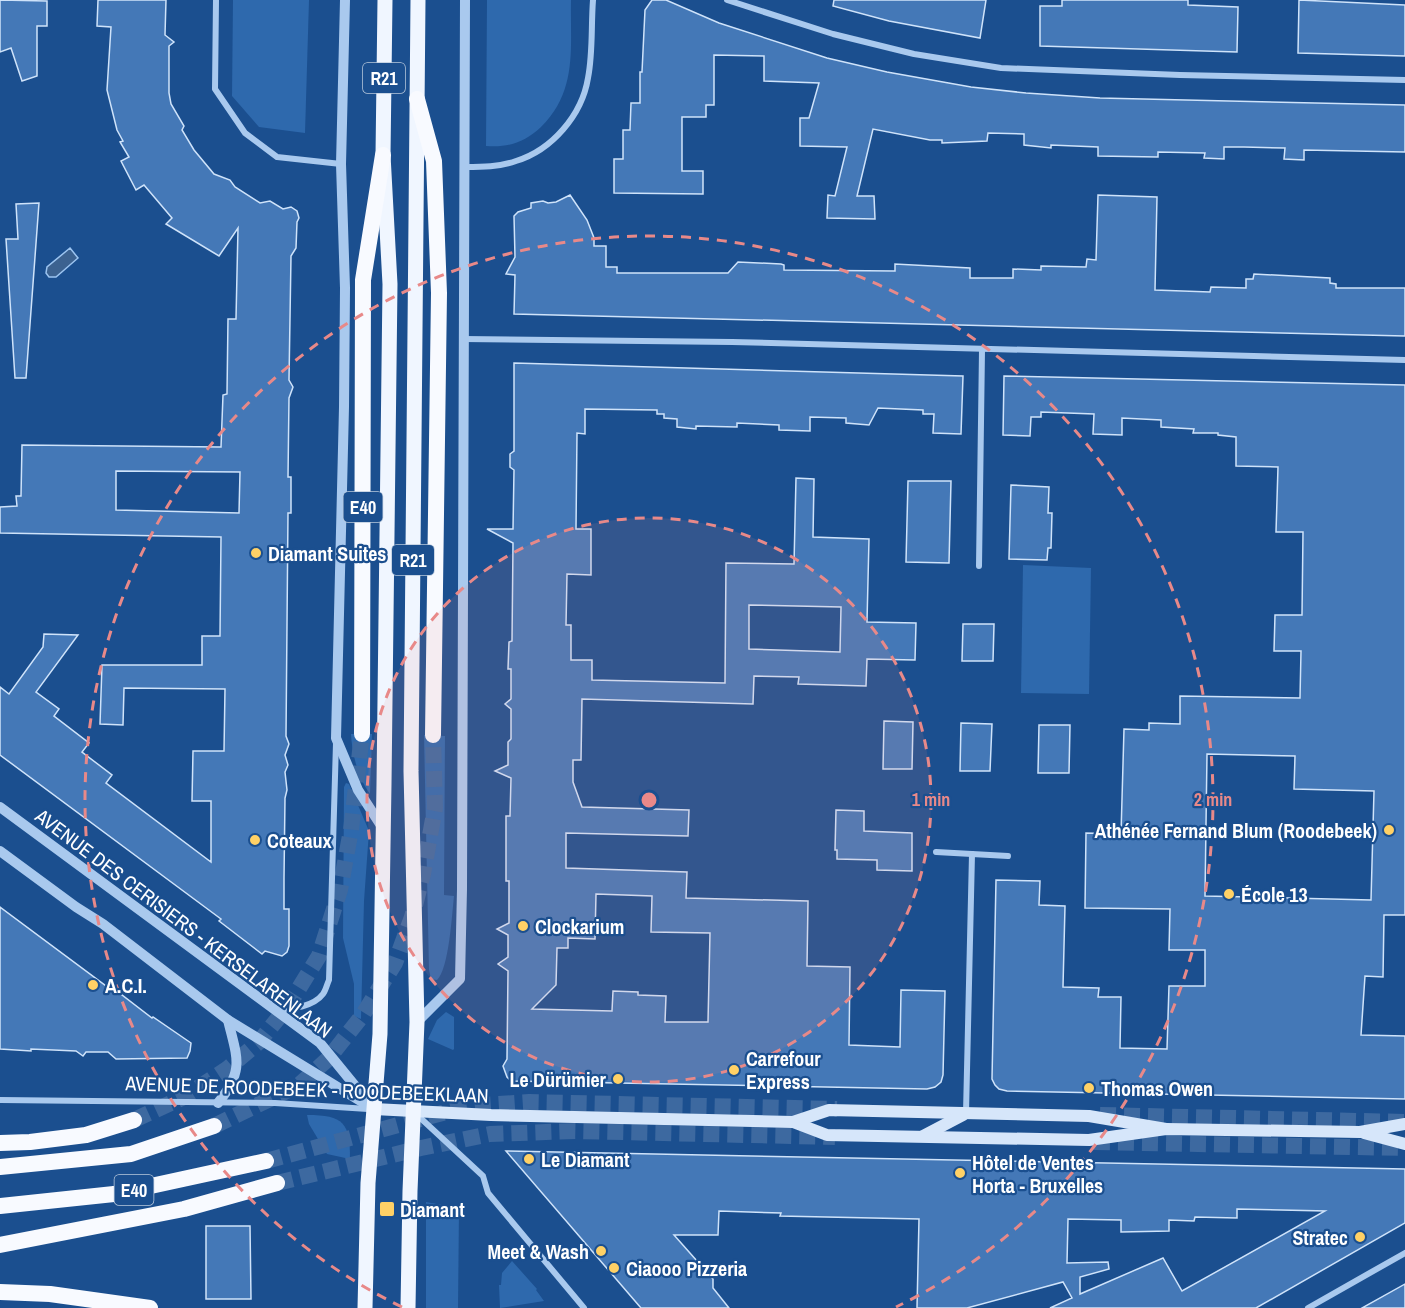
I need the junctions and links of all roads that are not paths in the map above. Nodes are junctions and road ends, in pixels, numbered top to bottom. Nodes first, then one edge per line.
1 (216, 0) edge
2 (345, 0) edge
3 (386, 0) edge
4 (418, 0) edge
5 (465, 0) edge
6 (593, 0) edge
7 (727, 0) edge
8 (1405, 80) edge
9 (417, 99) junction
10 (383, 155) junction
11 (341, 164) junction
12 (465, 167) junction
13 (463, 339) junction
14 (982, 350) junction
15 (1405, 360) edge
16 (979, 566) dead end
17 (362, 734) tunnel mouth
18 (433, 735) tunnel mouth
19 (336, 738) junction
20 (0, 807) edge
21 (382, 827) junction
22 (0, 851) edge
23 (936, 852) dead end
24 (972, 854) junction
25 (1008, 856) dead end
26 (271, 1009) junction
27 (228, 1020) junction
28 (417, 1022) junction
29 (0, 1100) edge
30 (218, 1102) junction
31 (374, 1109) junction
32 (413, 1112) junction
33 (966, 1113) junction
34 (134, 1120) tunnel mouth
35 (793, 1122) junction
36 (1405, 1124) edge
37 (214, 1126) tunnel mouth
38 (1166, 1129) junction
39 (1360, 1132) junction
40 (922, 1137) junction
41 (0, 1143) edge
42 (1405, 1144) edge
43 (266, 1161) tunnel mouth
44 (0, 1167) edge
45 (277, 1182) tunnel mouth
46 (0, 1206) edge
47 (0, 1245) edge
48 (1405, 1253) edge
49 (0, 1292) edge
50 (150, 1308) edge
51 (365, 1308) edge
52 (408, 1308) edge
53 (584, 1308) edge
54 (1308, 1308) edge

1 - 11 street
2 - 11 street
3 - 10 main road, R21
4 - 9 main road, R21
5 - 12 street
6 - 12 street
7 - 8 street
9 - 18 highway
9 - 28 main road, R21
10 - 17 highway, E40
10 - 21 main road, R21
11 - 19 street
12 - 13 street
13 - 14 street
13 - 28 street
14 - 15 street
14 - 16 street
19 - 21 street
19 - 26 street
20 - 26 street, AVENUE DES CERISIERS - KERSELARENLAAN
21 - 31 main road, R21
22 - 27 street
23 - 24 street
24 - 25 street
24 - 33 street
26 - 31 street, AVENUE DES CERISIERS - KERSELARENLAAN
27 - 30 street
27 - 31 street
28 - 32 main road, R21
29 - 30 street, AVENUE DE ROODEBEEK - ROODEBEEKLAAN
30 - 31 street, AVENUE DE ROODEBEEK - ROODEBEEKLAAN
31 - 32 main road, AVENUE DE ROODEBEEK - ROODEBEEKLAAN
31 - 51 main road, R21
32 - 35 main road, AVENUE DE ROODEBEEK - ROODEBEEKLAAN
32 - 52 main road, R21
32 - 53 street
33 - 35 main road, AVENUE DE ROODEBEEK - ROODEBEEKLAAN
33 - 38 main road, AVENUE DE ROODEBEEK - ROODEBEEKLAAN
33 - 40 main road, AVENUE DE ROODEBEEK - ROODEBEEKLAAN
34 - 41 highway
35 - 40 main road, AVENUE DE ROODEBEEK - ROODEBEEKLAAN
36 - 39 main road, AVENUE DE ROODEBEEK - ROODEBEEKLAAN
37 - 44 highway, E40
38 - 39 main road, AVENUE DE ROODEBEEK - ROODEBEEKLAAN
38 - 40 main road, AVENUE DE ROODEBEEK - ROODEBEEKLAAN
39 - 42 main road, AVENUE DE ROODEBEEK - ROODEBEEKLAAN
43 - 46 highway, E40
45 - 47 highway, E40
48 - 54 street
49 - 50 highway

